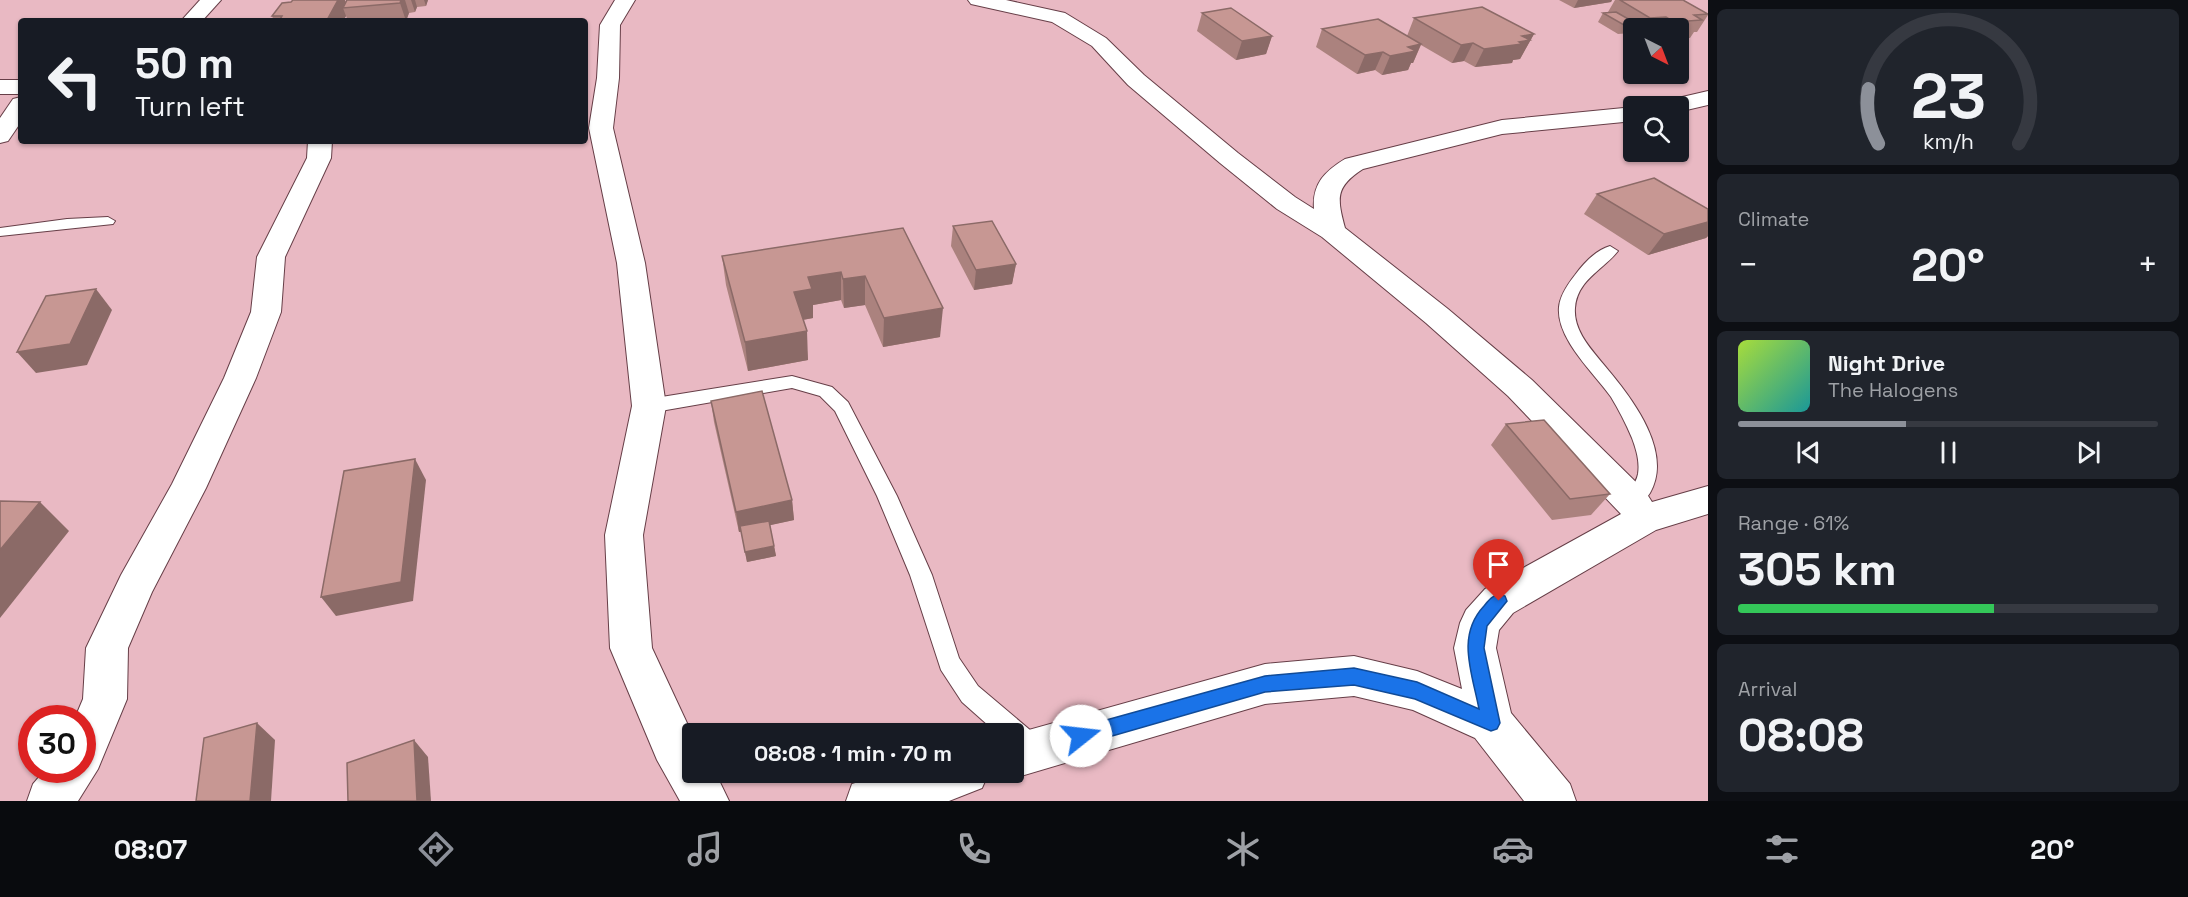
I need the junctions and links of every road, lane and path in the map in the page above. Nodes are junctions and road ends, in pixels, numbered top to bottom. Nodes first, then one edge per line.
1 (211, 0) edge
2 (625, 0) edge
3 (978, 0) edge
4 (194, 18) edge
5 (0, 87) edge
6 (18, 87) edge
7 (1708, 98) edge
8 (1689, 102) edge
9 (18, 109) edge
10 (1623, 115) edge
11 (0, 136) edge
12 (320, 144) edge
13 (108, 221) dead end
14 (1332, 231) junction
15 (0, 232) edge
16 (1610, 251) dead end
17 (649, 406) junction
18 (1708, 500) edge
19 (1638, 510) junction
20 (96, 720) edge
21 (997, 723) edge
22 (1491, 723) junction
23 (1024, 752) edge
24 (63, 783) edge
25 (935, 783) edge
26 (50, 801) edge
27 (706, 801) edge
28 (869, 801) edge
29 (1552, 801) edge

1 - 4 street
2 - 17 street
3 - 14 street
5 - 6 street
7 - 8 street
9 - 11 street
10 - 14 street
12 - 20 street
13 - 15 lane
14 - 19 street
16 - 19 lane
17 - 21 lane
17 - 27 street
18 - 19 street
19 - 22 street
22 - 23 street
22 - 29 street
24 - 26 street
25 - 28 street

